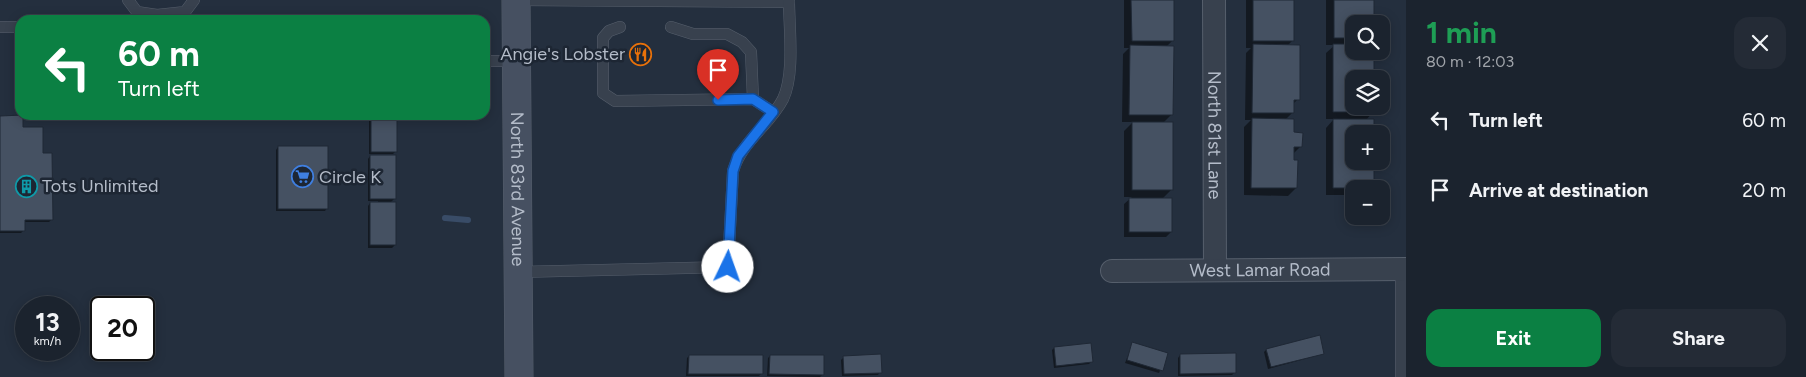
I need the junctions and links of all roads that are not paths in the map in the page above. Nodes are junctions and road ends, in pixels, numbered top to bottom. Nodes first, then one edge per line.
1 (128, 0) edge
2 (194, 0) edge
3 (516, 0) edge
4 (622, 0) edge
5 (1214, 0) edge
6 (790, 1) edge
7 (0, 27) edge
8 (15, 27) edge
9 (620, 27) dead end
10 (671, 27) dead end
11 (490, 61) edge
12 (516, 61) junction
13 (753, 99) junction
14 (773, 112) junction
15 (1403, 268) edge
16 (1215, 270) junction
17 (1112, 271) dead end
18 (518, 272) junction
19 (519, 377) edge
20 (1401, 377) edge

1 - 2 lane
3 - 4 lane
3 - 12 main road, North 83rd Avenue
4 - 6 lane
5 - 16 street, North 81st Lane
6 - 14 lane
7 - 8 lane
9 - 13 lane
10 - 13 lane
11 - 12 lane
12 - 18 main road, North 83rd Avenue
13 - 14 lane
14 - 18 lane
15 - 16 street, West Lamar Road
15 - 20 lane
16 - 17 street, West Lamar Road
18 - 19 main road, North 83rd Avenue

